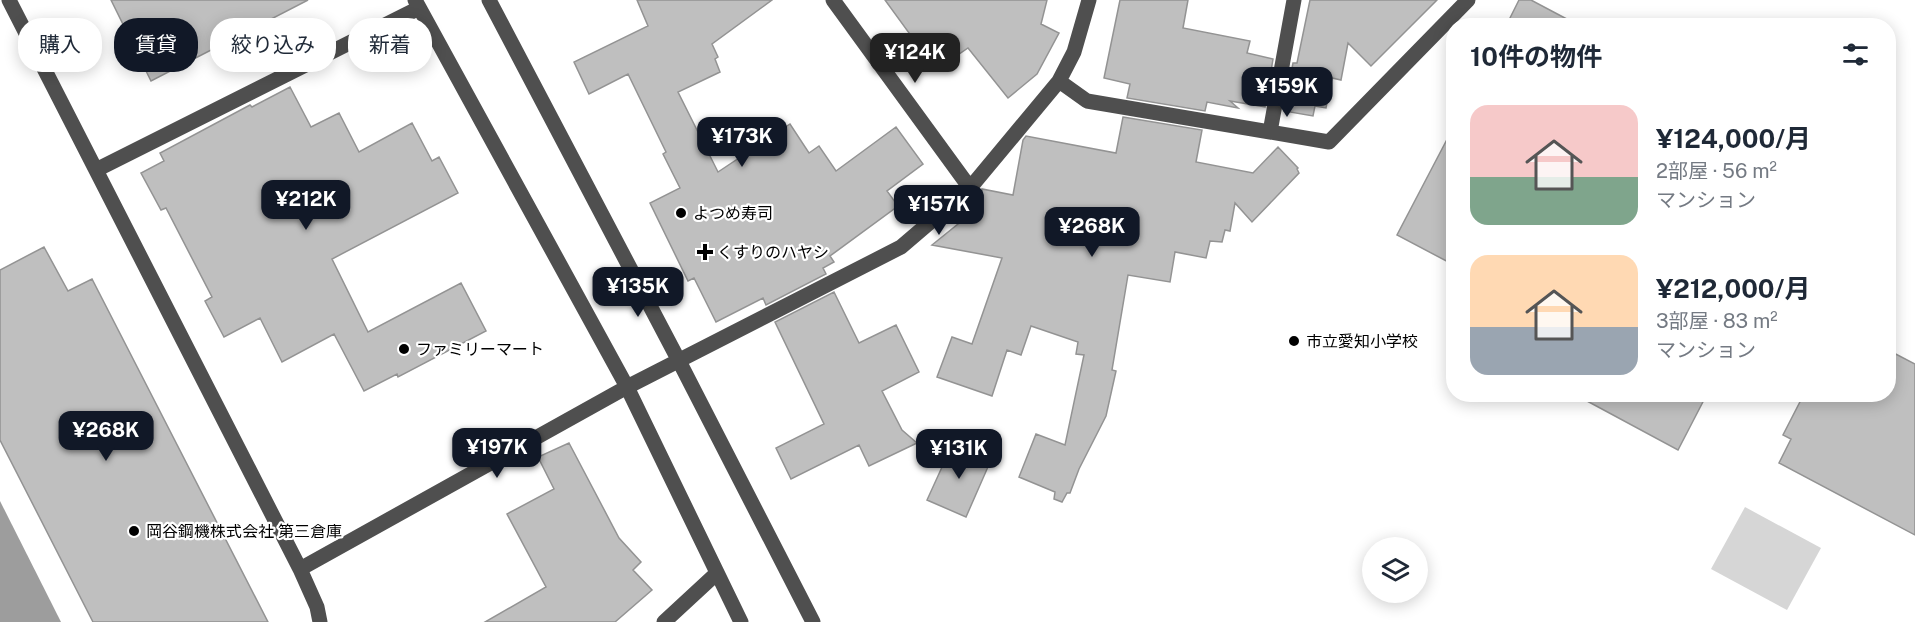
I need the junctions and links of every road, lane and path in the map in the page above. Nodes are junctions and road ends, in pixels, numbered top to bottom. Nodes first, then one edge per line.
1 (9, 0) edge
2 (489, 0) edge
3 (833, 0) edge
4 (1089, 0) edge
5 (1294, 0) edge
6 (1468, 0) edge
7 (417, 4) edge
8 (1450, 18) edge
9 (1446, 22) edge
10 (1059, 81) junction
11 (1270, 132) junction
12 (96, 170) junction
13 (970, 188) junction
14 (679, 361) junction
15 (627, 387) junction
16 (300, 569) junction
17 (717, 573) junction
18 (320, 622) edge
19 (664, 622) edge
20 (741, 622) edge
21 (813, 622) edge

1 - 12 street
2 - 14 street
3 - 13 street
4 - 10 street
5 - 11 street
6 - 8 street
7 - 12 street
7 - 15 street
9 - 11 street
10 - 11 street
10 - 13 street
12 - 16 street
13 - 14 street
14 - 15 street
14 - 21 street
15 - 16 street
15 - 17 street
16 - 18 street
17 - 19 street
17 - 20 street

